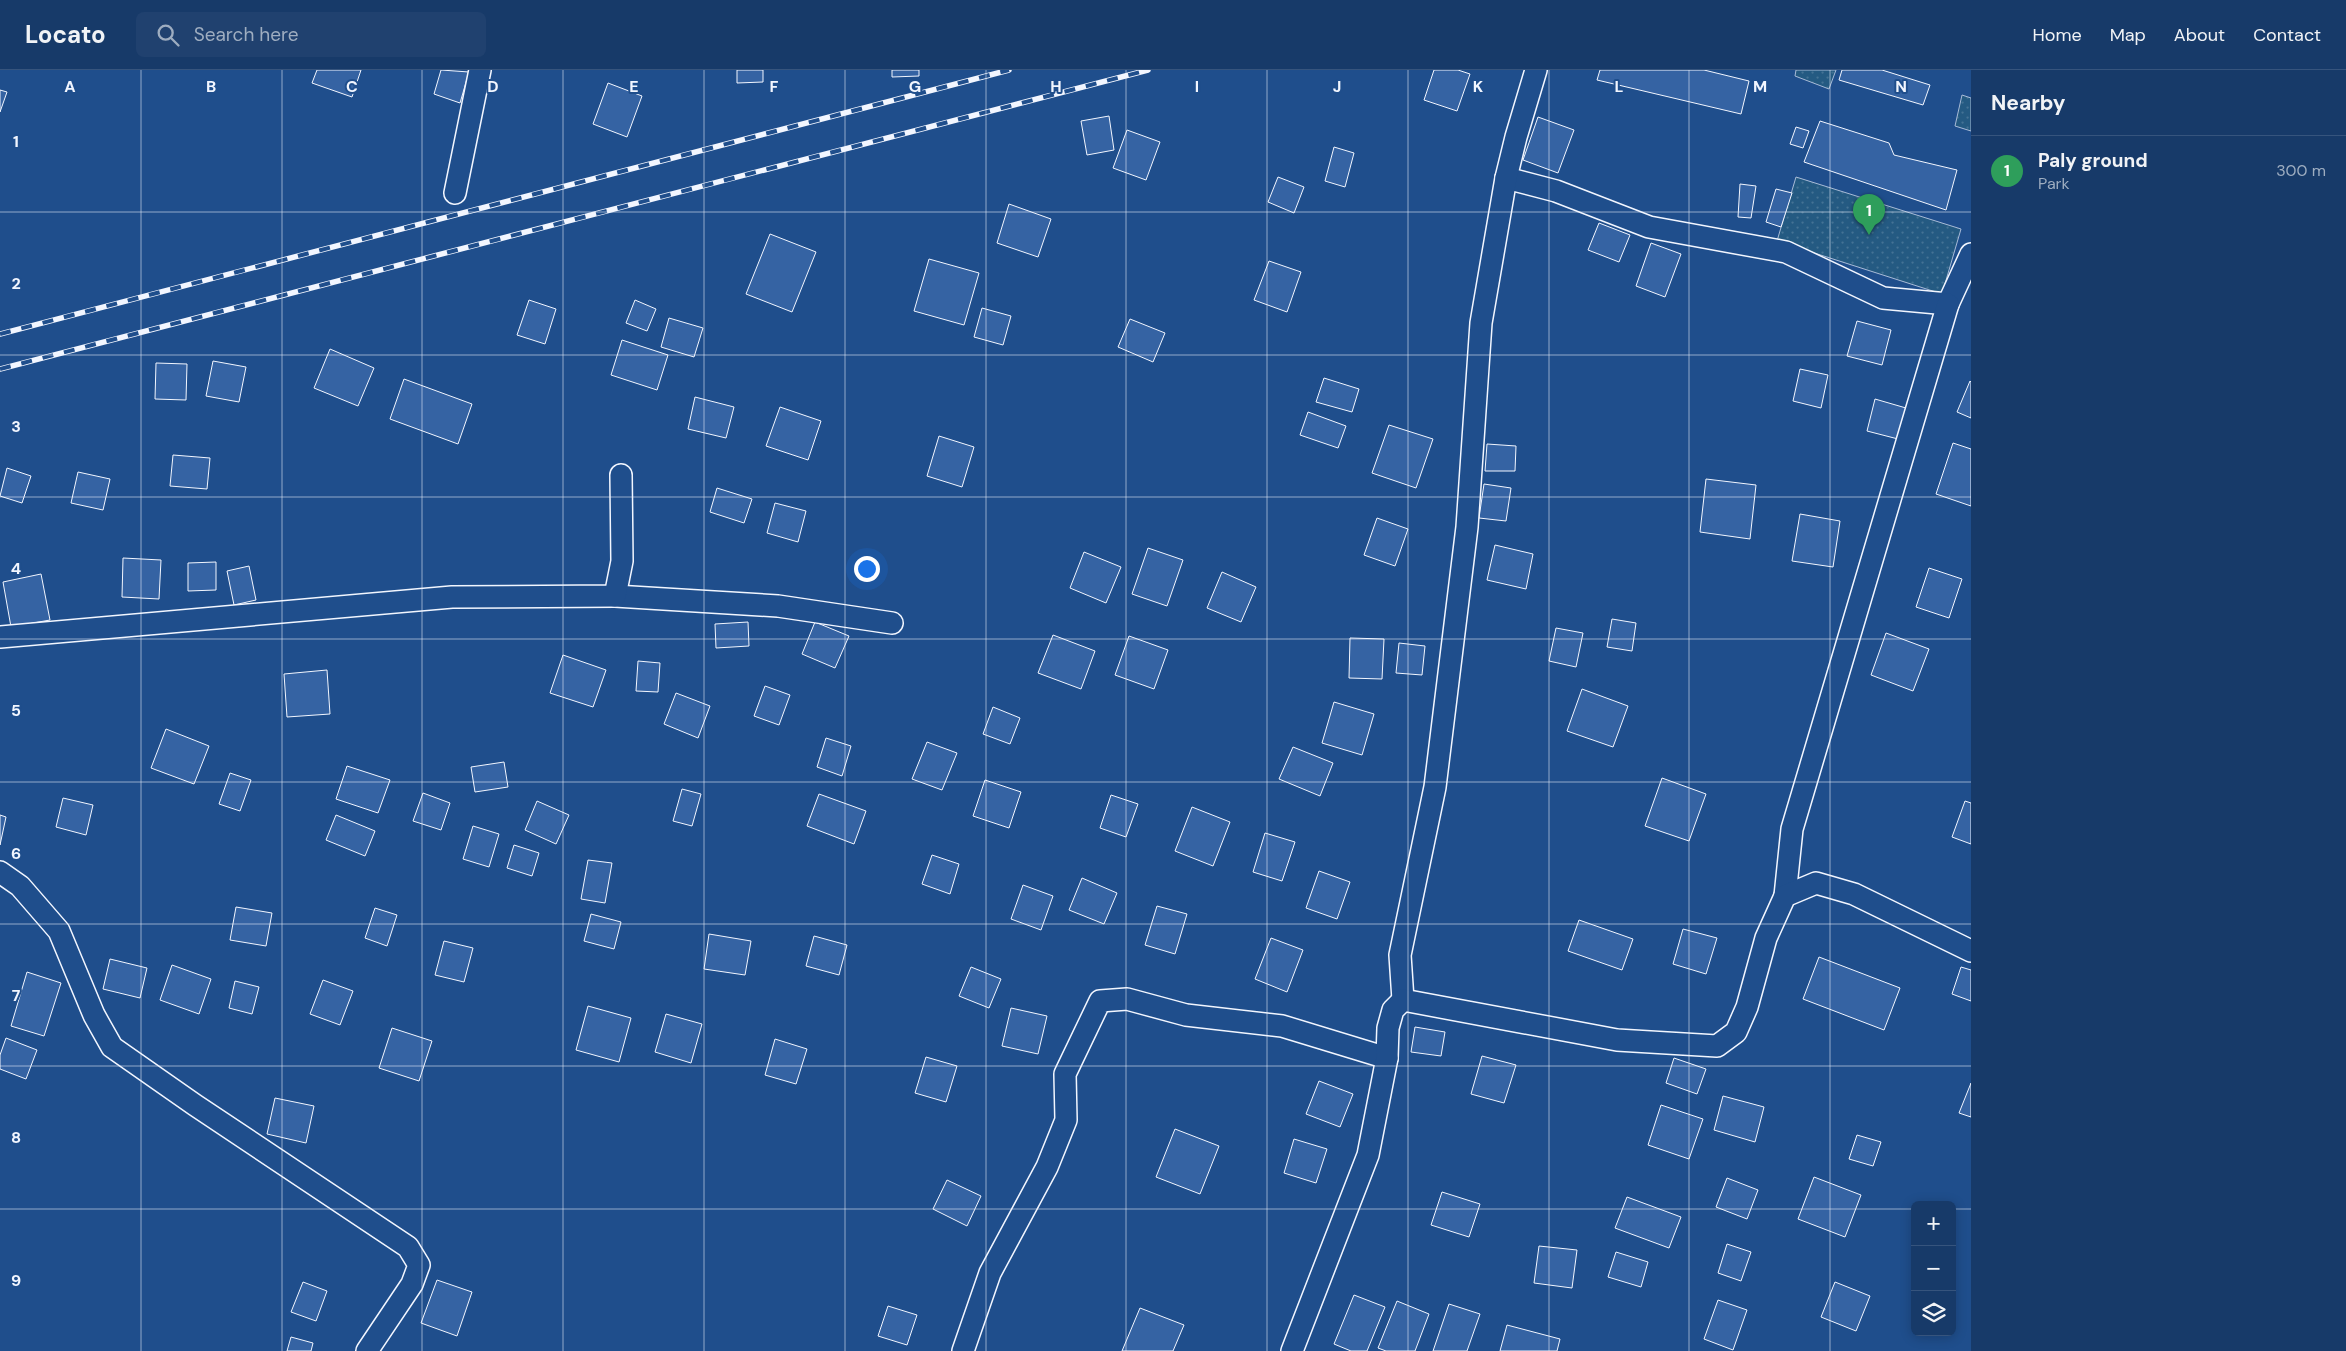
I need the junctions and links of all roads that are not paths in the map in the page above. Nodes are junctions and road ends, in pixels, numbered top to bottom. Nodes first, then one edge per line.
1 (480, 70) edge
2 (1536, 70) edge
3 (1506, 178) junction
4 (456, 193) dead end
5 (1971, 254) edge
6 (1948, 304) junction
7 (621, 475) dead end
8 (615, 596) junction
9 (892, 623) dead end
10 (0, 638) edge
11 (0, 872) edge
12 (1785, 896) junction
13 (1971, 951) edge
14 (1403, 1000) junction
15 (1387, 1058) junction
16 (367, 1351) edge
17 (963, 1351) edge
18 (1292, 1351) edge

1 - 4 street
2 - 3 street
3 - 6 street
3 - 14 street
5 - 6 street
6 - 12 street
7 - 8 street
8 - 9 street
8 - 10 street
11 - 16 street
12 - 13 street
12 - 14 street
14 - 15 street
15 - 17 street
15 - 18 street

